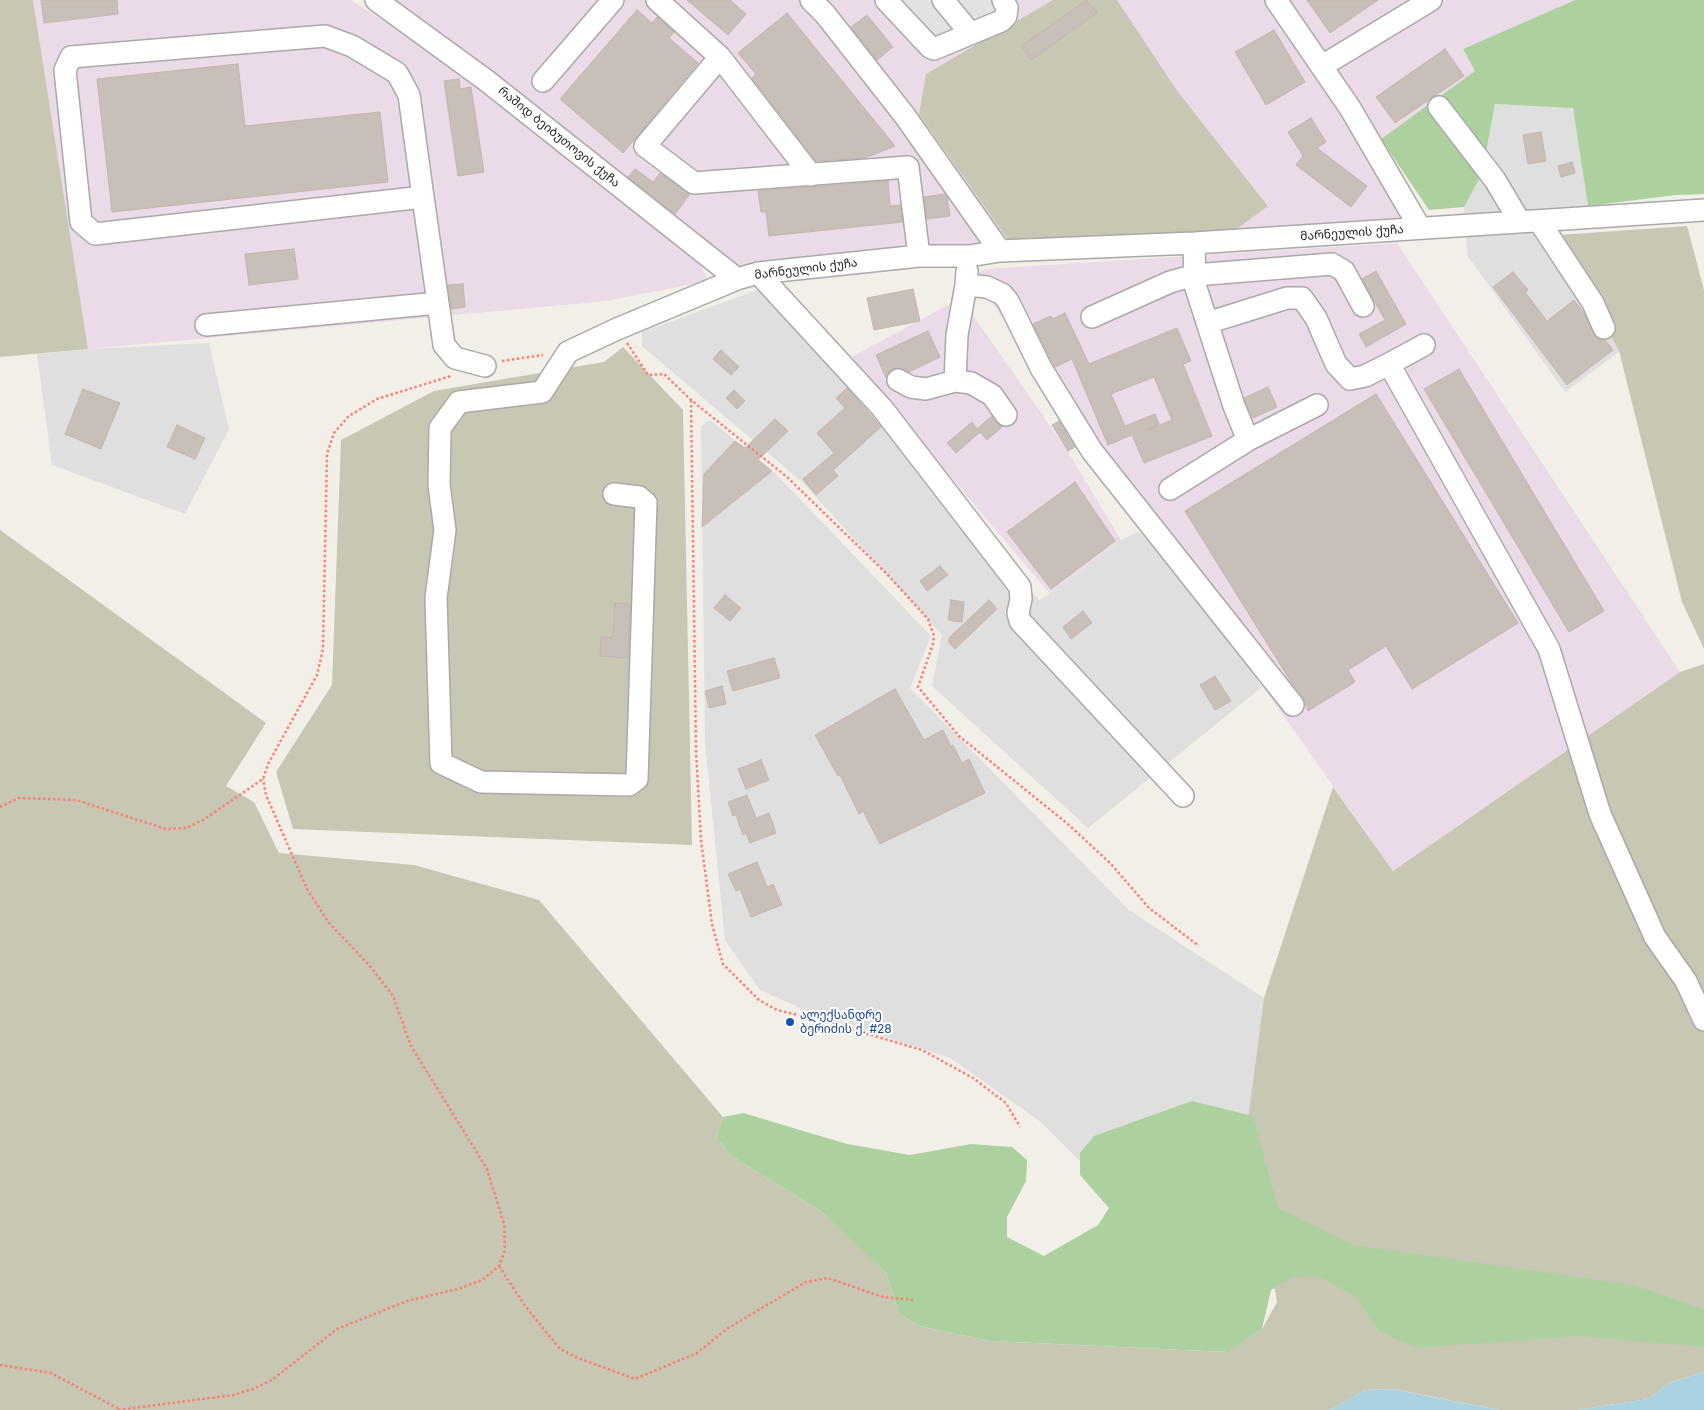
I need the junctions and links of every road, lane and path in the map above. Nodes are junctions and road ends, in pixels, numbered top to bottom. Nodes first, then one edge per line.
1 (376, 0) edge
2 (613, 0) edge
3 (657, 0) edge
4 (811, 0) edge
5 (886, 0) edge
6 (943, 0) edge
7 (1003, 0) edge
8 (1276, 0) edge
9 (1431, 0) edge
10 (971, 34) junction
11 (720, 57) junction
12 (1322, 66) junction
13 (543, 81) dead end
14 (1439, 107) dead end
15 (811, 175) junction
16 (423, 197) junction
17 (1704, 210) edge
18 (1530, 221) junction
19 (1420, 228) junction
20 (1194, 243) junction
21 (1000, 251) junction
22 (919, 256) junction
23 (969, 256) junction
24 (758, 274) junction
25 (1195, 275) junction
26 (738, 279) junction
27 (966, 285) junction
28 (438, 303) junction
29 (1363, 306) dead end
30 (1092, 317) dead end
31 (1207, 323) junction
32 (206, 325) dead end
33 (1604, 328) dead end
34 (617, 329) junction
35 (1424, 345) dead end
36 (568, 352) junction
37 (1389, 364) junction
38 (485, 366) joint
39 (458, 374) dead end
40 (898, 380) dead end
41 (955, 382) junction
42 (691, 400) junction
43 (1317, 405) dead end
44 (1006, 415) dead end
45 (1248, 440) junction
46 (1170, 489) dead end
47 (614, 494) dead end
48 (1293, 705) dead end
49 (263, 779) junction
50 (1183, 796) dead end
51 (0, 807) edge
52 (1199, 946) dead end
53 (1704, 1020) edge
54 (1020, 1127) dead end
55 (499, 1266) junction
56 (914, 1300) dead end
57 (0, 1365) edge
58 (119, 1410) edge

1 - 26 street, რაშიდ ბეიბუთოვის ქუჩა
2 - 13 street
3 - 11 street
4 - 21 street
5 - 10 street
6 - 10 street
7 - 10 street
8 - 12 street
9 - 12 street
11 - 15 street
11 - 15 street
12 - 19 street
14 - 18 street
15 - 22 street
16 - 16 street
16 - 28 street
17 - 18 street, მარნეულის ქუჩა
18 - 19 street, მარნეულის ქუჩა
18 - 33 street
19 - 20 street, მარნეულის ქუჩა
20 - 21 street, მარნეულის ქუჩა
20 - 25 street
21 - 23 street, მარნეულის ქუჩა
22 - 23 street, მარნეულის ქუჩა
22 - 24 street, მარნეულის ქუჩა
23 - 27 street
24 - 26 street, მარნეულის ქუჩა
24 - 50 street
25 - 29 street
25 - 30 street
25 - 31 street
26 - 34 street, მარნეულის ქუჩა
27 - 41 street
27 - 48 street
28 - 32 street
28 - 38 street
31 - 37 street
31 - 45 street
34 - 36 street, მარნეულის ქუჩა
34 - 42 path
35 - 37 street
36 - 38 path
36 - 47 street
37 - 53 street
39 - 49 path
40 - 41 street
41 - 44 street
42 - 52 path
42 - 54 path
43 - 45 street
45 - 46 street
49 - 51 path
49 - 55 path
55 - 56 path
55 - 58 path
57 - 58 path

